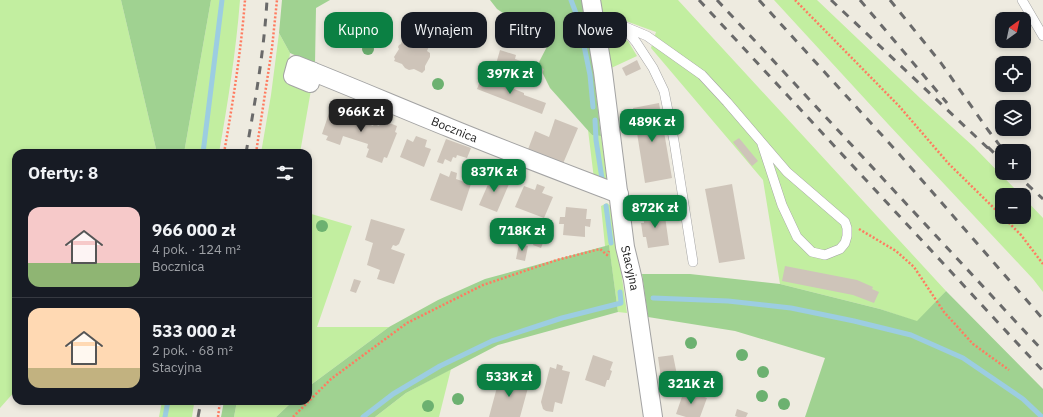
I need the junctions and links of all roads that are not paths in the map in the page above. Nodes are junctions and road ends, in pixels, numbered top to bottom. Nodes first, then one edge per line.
1 (592, 0) edge
2 (1022, 0) edge
3 (596, 12) edge
4 (627, 28) edge
5 (627, 34) edge
6 (1043, 36) edge
7 (604, 48) edge
8 (312, 71) dead end
9 (762, 144) junction
10 (619, 194) junction
11 (693, 262) dead end
12 (653, 417) edge

1 - 3 street, Stacyjna
2 - 6 lane
4 - 9 lane
5 - 11 lane
7 - 10 street, Stacyjna
8 - 10 street, Bocznica
9 - 9 lane
10 - 12 street, Stacyjna

